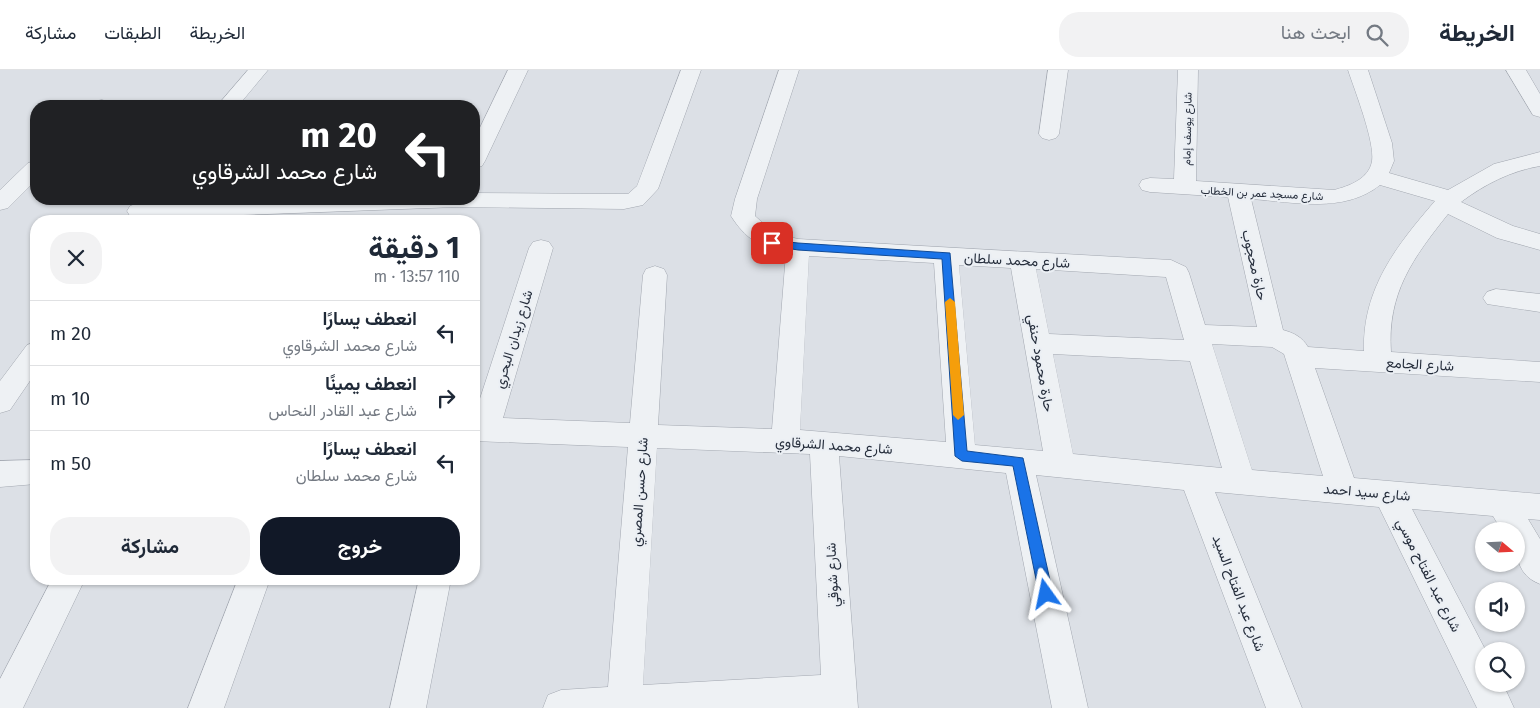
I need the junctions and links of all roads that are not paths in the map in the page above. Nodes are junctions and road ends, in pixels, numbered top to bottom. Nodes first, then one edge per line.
1 (258, 70) edge
2 (518, 70) edge
3 (691, 70) edge
4 (789, 70) edge
5 (1058, 70) edge
6 (1188, 70) edge
7 (1358, 70) edge
8 (1516, 70) edge
9 (232, 100) edge
10 (480, 110) edge
11 (497, 110) junction
12 (1540, 111) edge
13 (1049, 134) dead end
14 (480, 148) edge
15 (1540, 159) edge
16 (30, 174) edge
17 (1376, 177) junction
18 (1150, 185) dead end
19 (1185, 188) junction
20 (1238, 193) junction
21 (480, 200) edge
22 (1449, 201) junction
23 (0, 203) edge
24 (298, 205) edge
25 (139, 210) edge
26 (1540, 242) edge
27 (798, 247) junction
28 (541, 248) dead end
29 (946, 256) junction
30 (1022, 260) junction
31 (655, 275) dead end
32 (1496, 298) dead end
33 (1540, 303) edge
34 (1272, 337) junction
35 (1038, 343) junction
36 (1198, 343) junction
37 (1300, 357) junction
38 (30, 360) edge
39 (1378, 362) junction
40 (1540, 372) edge
41 (0, 402) edge
42 (480, 429) edge
43 (643, 436) junction
44 (785, 441) junction
45 (824, 443) junction
46 (962, 456) junction
47 (1018, 461) junction
48 (1060, 465) junction
49 (30, 472) edge
50 (0, 474) edge
51 (1194, 478) junction
52 (1241, 482) junction
53 (1343, 490) junction
54 (1388, 494) junction
55 (1502, 504) junction
56 (1540, 506) edge
57 (1540, 569) edge
58 (66, 585) edge
59 (252, 585) edge
60 (434, 585) edge
61 (1475, 665) edge
62 (1488, 692) edge
63 (839, 700) edge
64 (624, 706) edge
65 (4, 708) edge
66 (206, 708) edge
67 (408, 708) edge
68 (561, 708) edge
69 (1070, 708) edge
70 (1284, 708) edge
71 (1496, 708) edge

1 - 9 street
2 - 11 street
3 - 21 street
4 - 27 street, شارع محمد سلطان
5 - 13 street
6 - 19 street, شارع يوسف إمام
7 - 17 street
8 - 12 street
10 - 11 street
11 - 14 street
15 - 22 street
16 - 23 street
17 - 20 street, شارع مسجد عمر بن الخطاب
17 - 22 street
18 - 19 street, شارع مسجد عمر بن الخطاب
19 - 20 street, شارع مسجد عمر بن الخطاب
20 - 34 street, حارة محجوب
22 - 26 street
22 - 39 street
24 - 25 street
27 - 29 street, شارع محمد سلطان
27 - 44 street
28 - 42 street, شارع زيدان البحري
29 - 30 street, شارع محمد سلطان
29 - 46 street
30 - 35 street, حارة محمود حنفي
30 - 36 street, شارع محمد سلطان
31 - 43 street, شارع حسن المصري
32 - 33 street
34 - 36 street
34 - 37 street
35 - 36 street
35 - 48 street, حارة محمود حنفي
36 - 52 street, شارع محمد سلطان
37 - 39 street, شارع الجامع
37 - 53 street
38 - 41 street
39 - 40 street, شارع الجامع
42 - 43 street, شارع محمد الشرقاوي
43 - 44 street, شارع محمد الشرقاوي
43 - 64 street, شارع حسن المصري
44 - 45 street, شارع محمد الشرقاوي
45 - 46 street, شارع محمد الشرقاوي
45 - 63 street, شارع شوقي
46 - 47 street, شارع محمد الشرقاوي
47 - 48 street, شارع محمد الشرقاوي
47 - 69 street
48 - 51 street, شارع محمد الشرقاوي
49 - 50 street
51 - 52 street, شارع سيد احمد
51 - 70 street, شارع عبد الفتاح السيد
52 - 53 street, شارع سيد احمد
53 - 54 street, شارع سيد احمد
54 - 55 street, شارع سيد احمد
54 - 61 street, شارع عبد الفتاح موسي
55 - 56 street, شارع سيد احمد
55 - 57 street
58 - 65 street
59 - 66 street
60 - 67 street
62 - 71 street, شارع عبد الفتاح موسي
63 - 64 street
64 - 68 street

